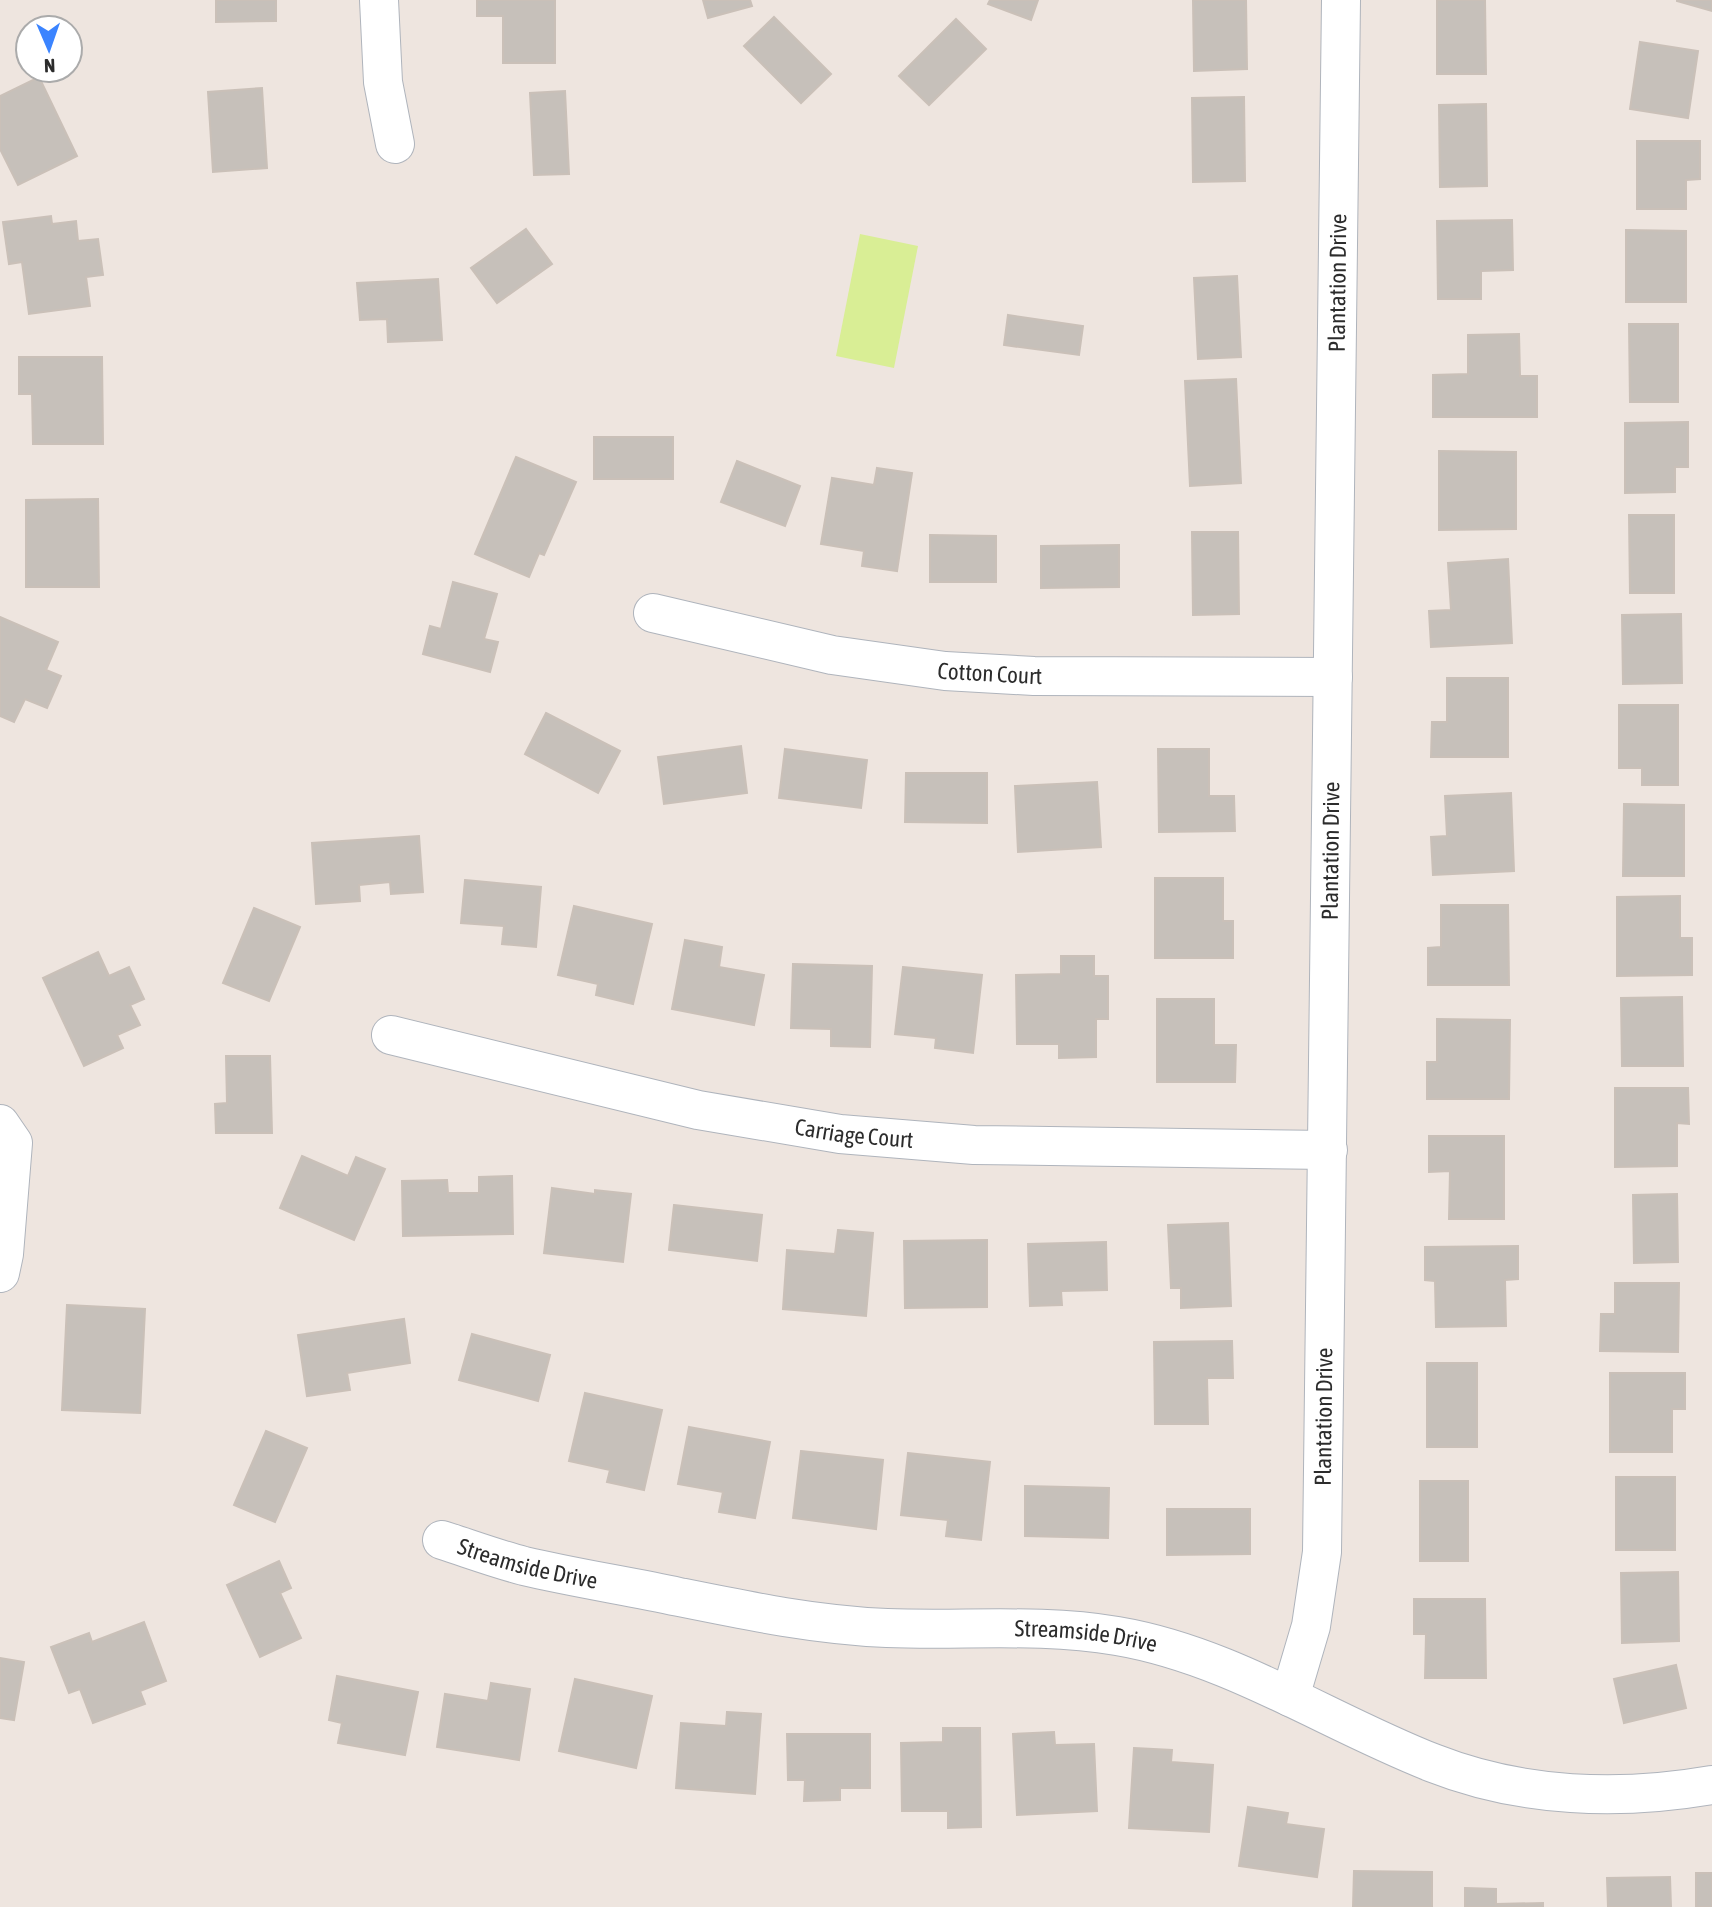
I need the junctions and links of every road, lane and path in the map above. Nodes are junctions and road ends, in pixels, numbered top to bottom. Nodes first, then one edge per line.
1 (379, 0) edge
2 (1341, 0) edge
3 (395, 144) dead end
4 (653, 613) dead end
5 (1333, 677) junction
6 (391, 1035) dead end
7 (0, 1124) edge
8 (1328, 1150) junction
9 (0, 1273) edge
10 (442, 1541) dead end
11 (1290, 1697) junction
12 (1712, 1785) edge

1 - 3 street
2 - 5 street, Plantation Drive
4 - 5 street, Cotton Court
5 - 8 street, Plantation Drive
6 - 8 street, Carriage Court
7 - 9 street
8 - 11 street, Plantation Drive
10 - 11 street, Streamside Drive
11 - 12 street, Streamside Drive

